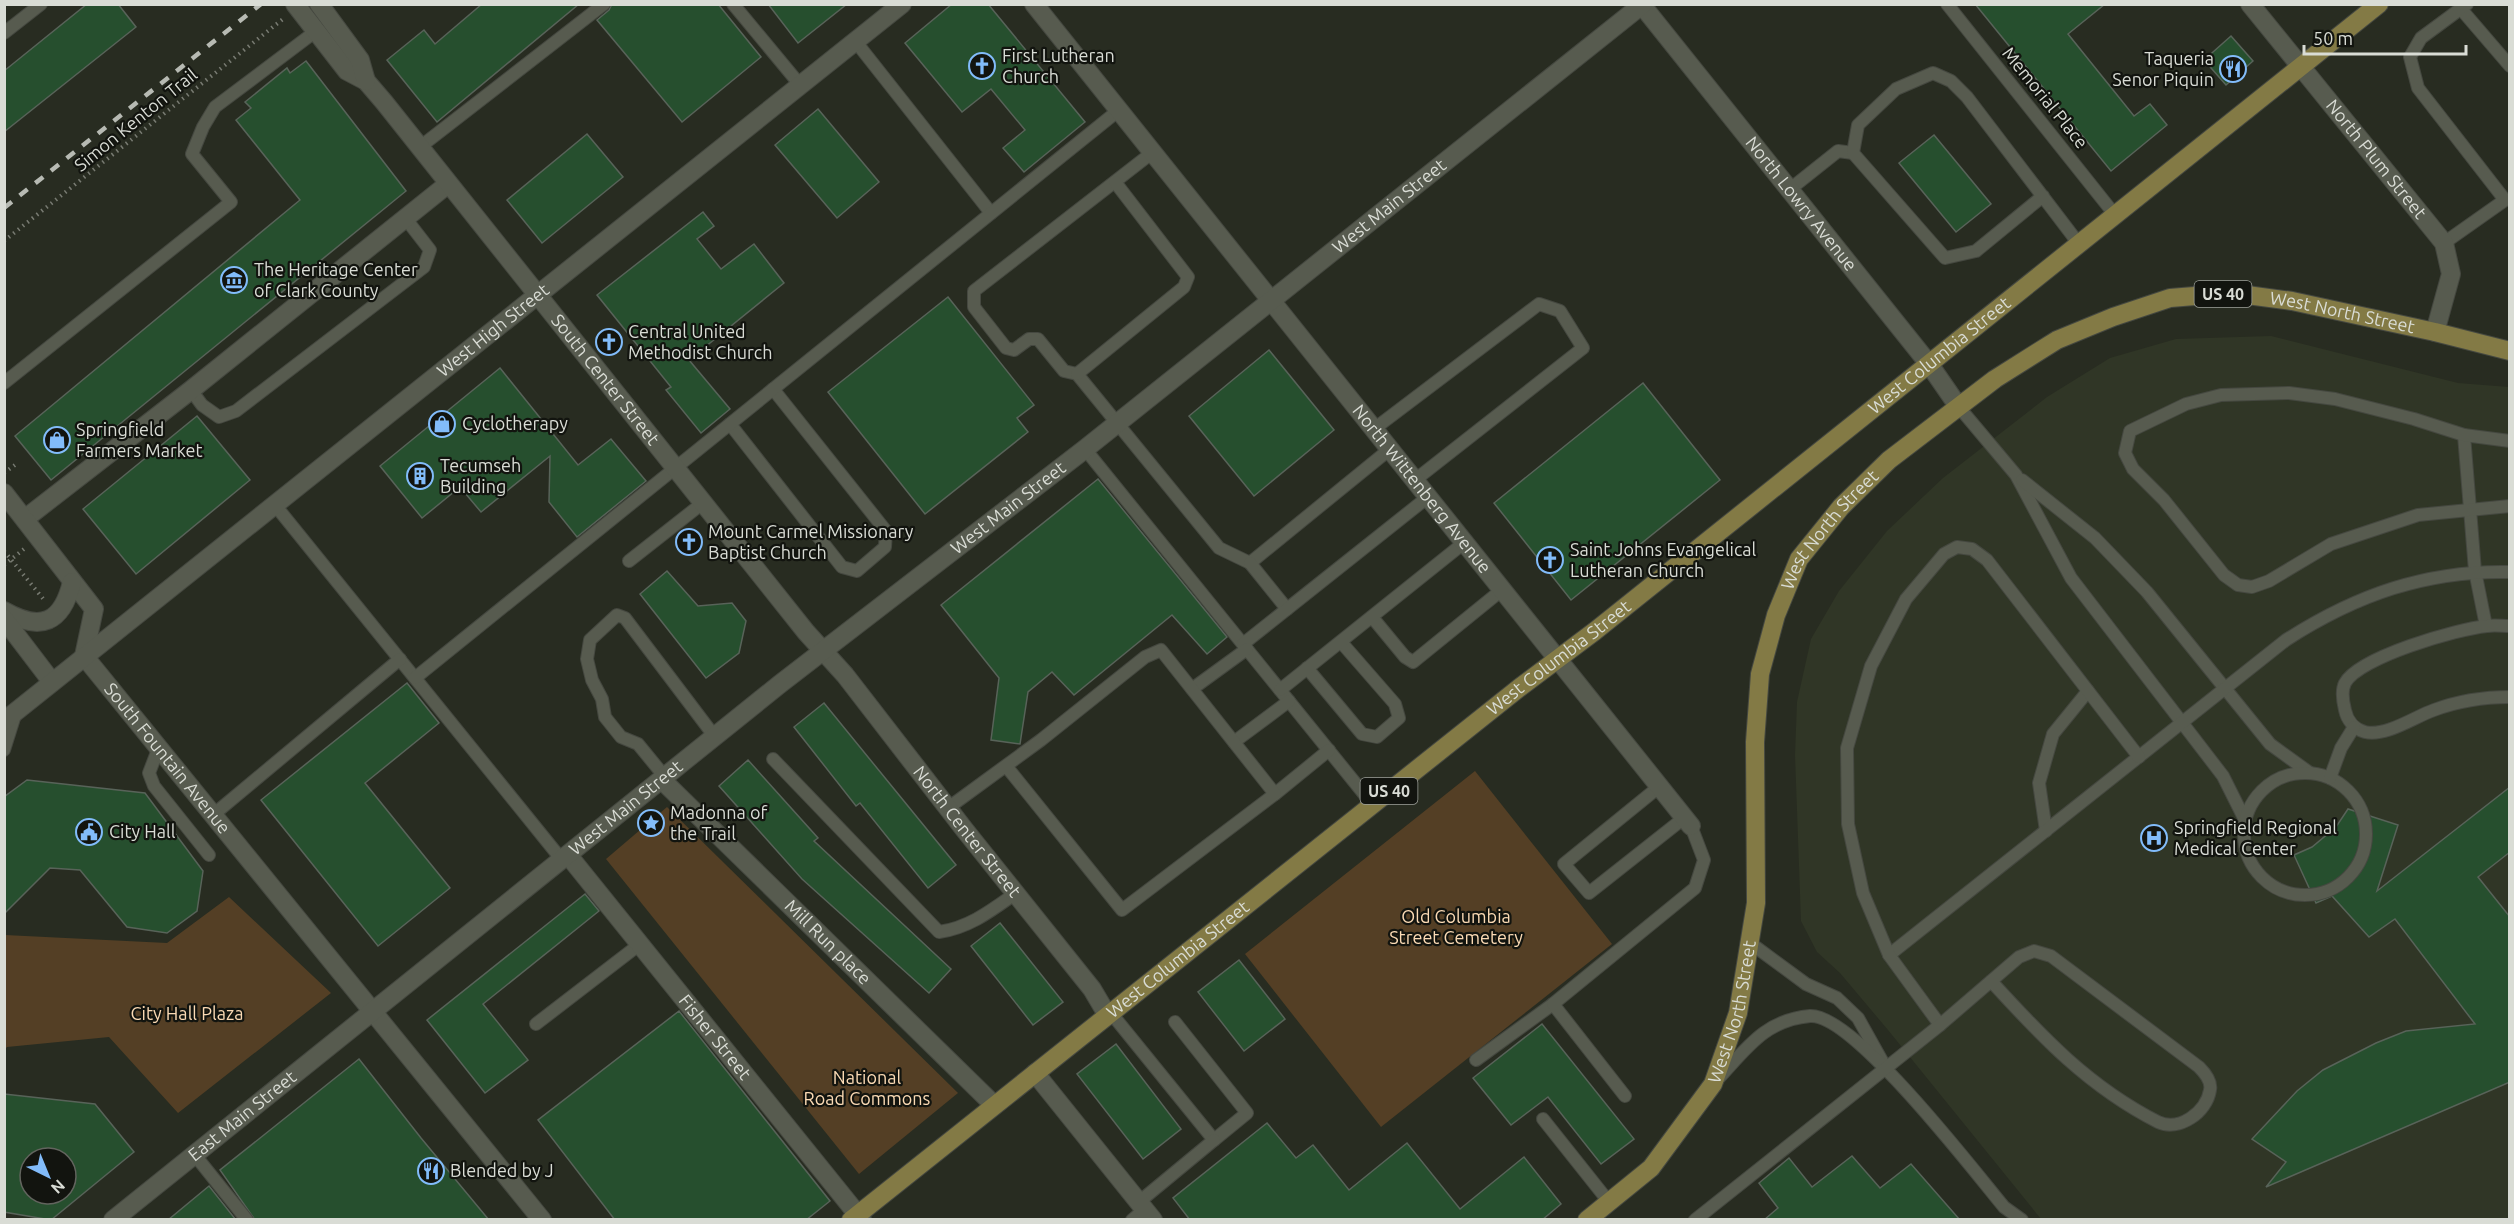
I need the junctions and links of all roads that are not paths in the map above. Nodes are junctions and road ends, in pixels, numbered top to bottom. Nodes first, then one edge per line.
1 (41, 4) edge
2 (296, 4) edge
3 (604, 4) edge
4 (733, 4) edge
5 (902, 4) edge
6 (1034, 4) edge
7 (1947, 4) edge
8 (2250, 4) edge
9 (2379, 4) edge
10 (321, 5) edge
11 (1642, 5) edge
12 (2464, 7) edge
13 (316, 31) junction
14 (4, 33) edge
15 (856, 42) junction
16 (2510, 66) edge
17 (2300, 67) junction
18 (366, 81) junction
19 (801, 86) junction
20 (1119, 110) junction
21 (420, 147) junction
22 (1153, 152) junction
23 (1852, 153) junction
24 (1115, 182) junction
25 (448, 184) junction
26 (1789, 190) junction
27 (2043, 196) junction
28 (2508, 201) edge
29 (991, 213) junction
30 (2115, 215) junction
31 (406, 219) junction
32 (2444, 243) junction
33 (2079, 244) junction
34 (538, 296) junction
35 (1272, 301) junction
36 (2435, 332) junction
37 (2510, 351) edge
38 (1929, 364) junction
39 (1077, 374) junction
40 (4, 382) edge
41 (773, 389) junction
42 (191, 390) junction
43 (1959, 406) junction
44 (730, 424) junction
45 (1117, 424) junction
46 (1374, 429) junction
47 (2464, 435) junction
48 (2510, 441) edge
49 (1085, 449) junction
50 (1390, 449) junction
51 (676, 468) junction
52 (2016, 476) junction
53 (1415, 480) junction
54 (4, 493) edge
55 (1428, 497) junction
56 (704, 502) junction
57 (275, 505) junction
58 (2510, 506) edge
59 (2471, 508) junction
60 (26, 518) junction
61 (1465, 542) junction
62 (628, 561) dead end
63 (1250, 563) junction
64 (2475, 571) junction
65 (2510, 572) edge
66 (72, 582) junction
67 (1503, 589) junction
68 (1287, 609) junction
69 (4, 611) edge
70 (1372, 617) junction
71 (4, 619) edge
72 (2487, 626) junction
73 (2510, 626) edge
74 (1341, 642) junction
75 (1245, 646) junction
76 (824, 651) junction
77 (84, 656) junction
78 (1559, 658) junction
79 (400, 659) junction
80 (1307, 668) junction
81 (415, 678) junction
82 (52, 682) junction
83 (2225, 688) junction
84 (1192, 689) junction
85 (1280, 690) junction
86 (2088, 691) junction
87 (2510, 697) edge
88 (1289, 701) junction
89 (10, 716) edge
90 (2183, 722) junction
91 (2354, 727) junction
92 (715, 737) junction
93 (1234, 742) junction
94 (159, 747) junction
95 (4, 750) edge
96 (1329, 750) junction
97 (2139, 757) junction
98 (773, 759) dead end
99 (1006, 766) junction
100 (2310, 773) junction
101 (663, 778) junction
102 (2330, 778) junction
103 (1660, 786) junction
104 (1275, 794) junction
105 (1373, 805) junction
106 (948, 808) junction
107 (213, 815) junction
108 (2245, 820) junction
109 (1688, 821) junction
110 (2046, 831) junction
111 (208, 855) dead end
112 (565, 857) junction
113 (1016, 893) junction
114 (1749, 942) junction
115 (640, 944) junction
116 (1889, 955) junction
117 (1991, 981) junction
118 (1553, 1004) junction
119 (373, 1011) junction
120 (1109, 1014) junction
121 (1175, 1022) dead end
122 (536, 1024) dead end
123 (1940, 1025) junction
124 (1476, 1060) dead end
125 (1886, 1067) junction
126 (1035, 1073) junction
127 (1713, 1084) junction
128 (1624, 1096) dead end
129 (994, 1106) junction
130 (1543, 1119) dead end
131 (1214, 1140) junction
132 (194, 1154) junction
133 (1608, 1202) junction
134 (1142, 1213) edge
135 (857, 1218) edge
136 (113, 1220) edge
137 (247, 1220) edge
138 (542, 1220) edge
139 (1587, 1220) edge
140 (1695, 1220) edge
141 (2022, 1220) edge

1 - 14 lane
2 - 13 street, South Center Street
3 - 21 lane
4 - 19 lane
5 - 15 street, West High Street
6 - 20 street, North Wittenberg Avenue
7 - 30 lane, Memorial Place
8 - 17 street, North Plum Street
9 - 17 main road, West Columbia Street / US 40
10 - 18 street, South Center Street
11 - 26 street, North Lowry Avenue
11 - 35 street, West Main Street
12 - 16 lane
12 - 28 lane
13 - 18 street, South Center Street
13 - 40 lane
15 - 19 street, West High Street
15 - 29 lane
17 - 30 main road, West Columbia Street / US 40
17 - 32 street, North Plum Street
18 - 21 street, South Center Street
19 - 34 street, West High Street
20 - 22 street, North Wittenberg Avenue
20 - 29 lane
21 - 25 street, South Center Street
22 - 24 lane
22 - 35 street, North Wittenberg Avenue
23 - 26 lane
23 - 27 lane
23 - 27 lane
24 - 39 lane
24 - 39 lane
25 - 31 street
25 - 34 street, South Center Street
26 - 38 street, North Lowry Avenue
27 - 33 lane
28 - 32 lane
29 - 41 lane
30 - 33 main road, West Columbia Street / US 40
31 - 42 street
31 - 42 lane
32 - 36 street, North Plum Street
33 - 38 main road, West Columbia Street / US 40
34 - 51 street, South Center Street
34 - 57 street, West High Street
35 - 45 street, West Main Street
35 - 46 street, North Wittenberg Avenue
36 - 37 main road, West North Street / US 40
36 - 43 main road, West North Street / US 40
38 - 43 street, North Lowry Avenue
38 - 78 main road, West Columbia Street / US 40
39 - 45 lane
41 - 44 lane
41 - 44 lane
42 - 60 street
43 - 52 lane
43 - 114 main road, West North Street / US 40
44 - 51 lane
45 - 49 street, West Main Street
45 - 63 lane
46 - 50 street, North Wittenberg Avenue
46 - 53 lane
47 - 48 lane
47 - 59 lane
47 - 59 lane
49 - 75 lane
49 - 76 street, West Main Street
50 - 53 street, North Wittenberg Avenue
50 - 63 lane
51 - 56 street, South Center Street
51 - 81 lane
52 - 83 lane
52 - 90 lane
53 - 55 street, North Wittenberg Avenue
54 - 60 street
55 - 61 street, North Wittenberg Avenue
55 - 68 lane
56 - 62 lane
56 - 76 street, South Center Street
57 - 77 street, West High Street
57 - 79 lane
58 - 59 lane
59 - 64 lane
60 - 66 street
61 - 67 street, North Wittenberg Avenue
61 - 70 lane
63 - 68 lane
64 - 65 lane
64 - 72 lane
64 - 83 lane
66 - 69 street
66 - 77 street
67 - 70 lane
67 - 78 street, North Wittenberg Avenue
68 - 75 lane
70 - 74 lane
71 - 82 street
72 - 73 lane
72 - 91 lane
74 - 80 lane
74 - 80 lane
75 - 84 lane
75 - 85 lane
76 - 92 street, West Main Street
76 - 106 street, North Center Street
77 - 82 street, West High Street
77 - 94 street, South Fountain Avenue
78 - 103 street, North Wittenberg Avenue
78 - 105 main road, West Columbia Street / US 40
79 - 81 lane
79 - 107 lane
80 - 85 lane
81 - 112 lane
82 - 89 street, West High Street
83 - 90 lane
83 - 100 lane
84 - 93 lane
84 - 99 lane
85 - 88 lane
86 - 97 lane
86 - 110 lane
86 - 116 lane
87 - 91 lane
88 - 93 lane
88 - 96 lane
89 - 95 lane
90 - 97 lane
90 - 108 lane
91 - 102 lane
92 - 101 street, West Main Street
92 - 101 lane
93 - 104 lane
94 - 107 street, South Fountain Avenue
94 - 111 lane
96 - 104 lane
96 - 105 lane
97 - 110 lane
98 - 113 lane
99 - 104 lane
99 - 106 lane
100 - 102 lane
100 - 108 lane
101 - 112 street, West Main Street
101 - 129 street, Mill Run place
102 - 108 lane
103 - 109 street, North Wittenberg Avenue
103 - 109 lane
105 - 120 main road, West Columbia Street / US 40
106 - 113 street, North Center Street
107 - 119 street, South Fountain Avenue
109 - 118 lane
110 - 116 lane
112 - 115 street, Fisher Street
112 - 119 street, West Main Street
113 - 120 street, North Center Street
114 - 125 lane
114 - 127 main road, West North Street / US 40
115 - 122 lane
115 - 135 street, Fisher Street
116 - 123 lane
117 - 117 lane
117 - 123 lane
118 - 124 lane
118 - 128 lane
119 - 132 street, East Main Street
119 - 138 street, South Fountain Avenue
120 - 126 main road, West Columbia Street / US 40
120 - 131 lane
121 - 131 lane
123 - 125 lane
125 - 127 lane
125 - 140 lane
125 - 141 lane
126 - 129 main road, West Columbia Street / US 40
126 - 134 street
127 - 133 main road, West North Street / US 40
129 - 135 main road, West Columbia Street / US 40
130 - 133 lane
131 - 134 lane
132 - 136 street, East Main Street
132 - 137 lane
133 - 139 main road, West North Street / US 40

